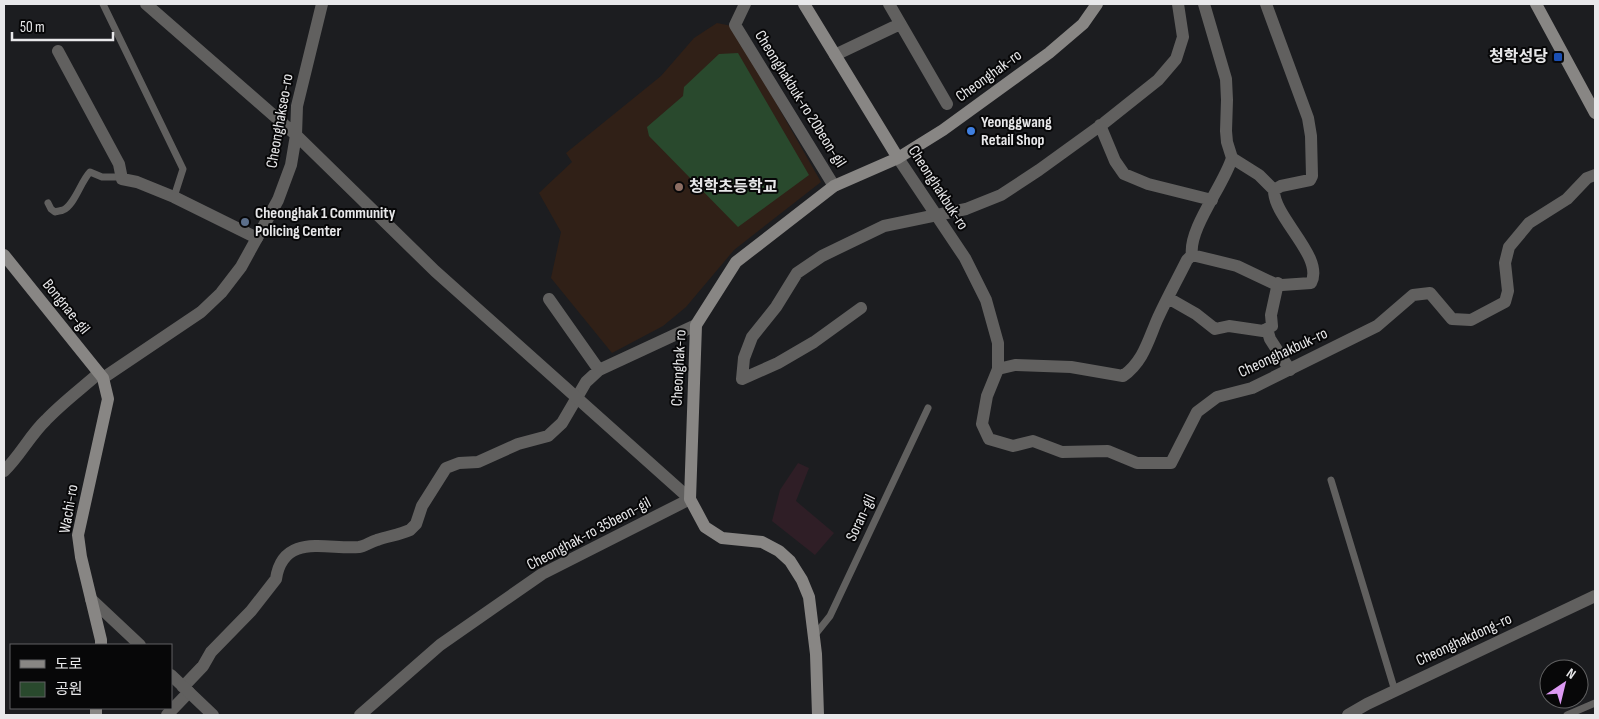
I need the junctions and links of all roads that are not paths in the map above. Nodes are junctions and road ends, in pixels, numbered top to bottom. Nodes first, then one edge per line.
1 (103, 4) edge
2 (146, 4) edge
3 (322, 4) edge
4 (745, 4) edge
5 (804, 4) edge
6 (889, 4) edge
7 (1178, 4) edge
8 (1204, 4) edge
9 (1266, 4) edge
10 (1536, 4) edge
11 (1091, 7) edge
12 (900, 24) junction
13 (58, 51) dead end
14 (835, 55) junction
15 (947, 104) dead end
16 (1595, 113) edge
17 (1100, 125) junction
18 (296, 136) junction
19 (898, 158) junction
20 (1232, 158) junction
21 (1595, 175) edge
22 (121, 177) junction
23 (834, 186) junction
24 (1274, 190) junction
25 (174, 197) junction
26 (1212, 200) junction
27 (48, 203) dead end
28 (936, 214) junction
29 (257, 238) junction
30 (4, 255) edge
31 (1192, 255) junction
32 (1278, 284) junction
33 (1168, 298) junction
34 (549, 299) dead end
35 (861, 308) dead end
36 (696, 325) junction
37 (1267, 329) junction
38 (998, 369) junction
39 (598, 370) junction
40 (1290, 370) junction
41 (101, 376) junction
42 (578, 399) junction
43 (928, 408) dead end
44 (4, 471) edge
45 (1331, 480) dead end
46 (690, 499) junction
47 (1595, 596) edge
48 (91, 599) junction
49 (814, 637) junction
50 (101, 644) edge
51 (139, 644) edge
52 (172, 676) edge
53 (186, 689) junction
54 (1395, 691) junction
55 (1595, 703) edge
56 (172, 708) edge
57 (213, 715) edge
58 (360, 715) edge
59 (818, 715) edge
60 (1348, 715) edge
61 (1567, 715) edge

1 - 25 lane
2 - 18 street
3 - 18 street, Cheonghakseo-ro
4 - 23 street, Cheonghakbuk-ro 20beon-gil
5 - 14 main road, Cheonghakbuk-ro
6 - 12 street
7 - 17 street
8 - 20 street
9 - 24 street
10 - 16 main road
11 - 19 main road, Cheonghak-ro
12 - 14 street
12 - 15 street
13 - 22 street
14 - 19 main road, Cheonghakbuk-ro
17 - 26 street
17 - 28 street
18 - 29 street, Cheonghakseo-ro
18 - 42 street
19 - 23 main road, Cheonghak-ro
19 - 28 street, Cheonghakbuk-ro
20 - 24 street
20 - 26 street
21 - 40 street, Cheonghakbuk-ro
22 - 25 street
22 - 27 lane
23 - 36 main road, Cheonghak-ro
24 - 32 street
25 - 29 street
26 - 31 street
28 - 35 street
28 - 38 street, Cheonghakbuk-ro
29 - 41 street, Cheonghakseo-ro
30 - 41 main road, Bongnae-gil
31 - 32 street
31 - 33 street
32 - 37 street
33 - 37 street
33 - 38 street
34 - 39 street
36 - 39 street
36 - 46 main road, Cheonghak-ro
37 - 40 street
38 - 40 street, Cheonghakbuk-ro
39 - 42 street
41 - 44 street, Cheonghakseo-ro
41 - 48 main road, Wachi-ro
42 - 46 street
42 - 53 street
43 - 49 lane, Soran-gil
45 - 54 lane
46 - 49 main road
46 - 58 street, Cheonghak-ro 35beon-gil
47 - 54 street, Cheonghakdong-ro
48 - 50 main road, Wachi-ro
48 - 51 street
49 - 59 main road
52 - 53 street
53 - 56 street
53 - 57 street
54 - 60 street, Cheonghakdong-ro
55 - 61 lane

